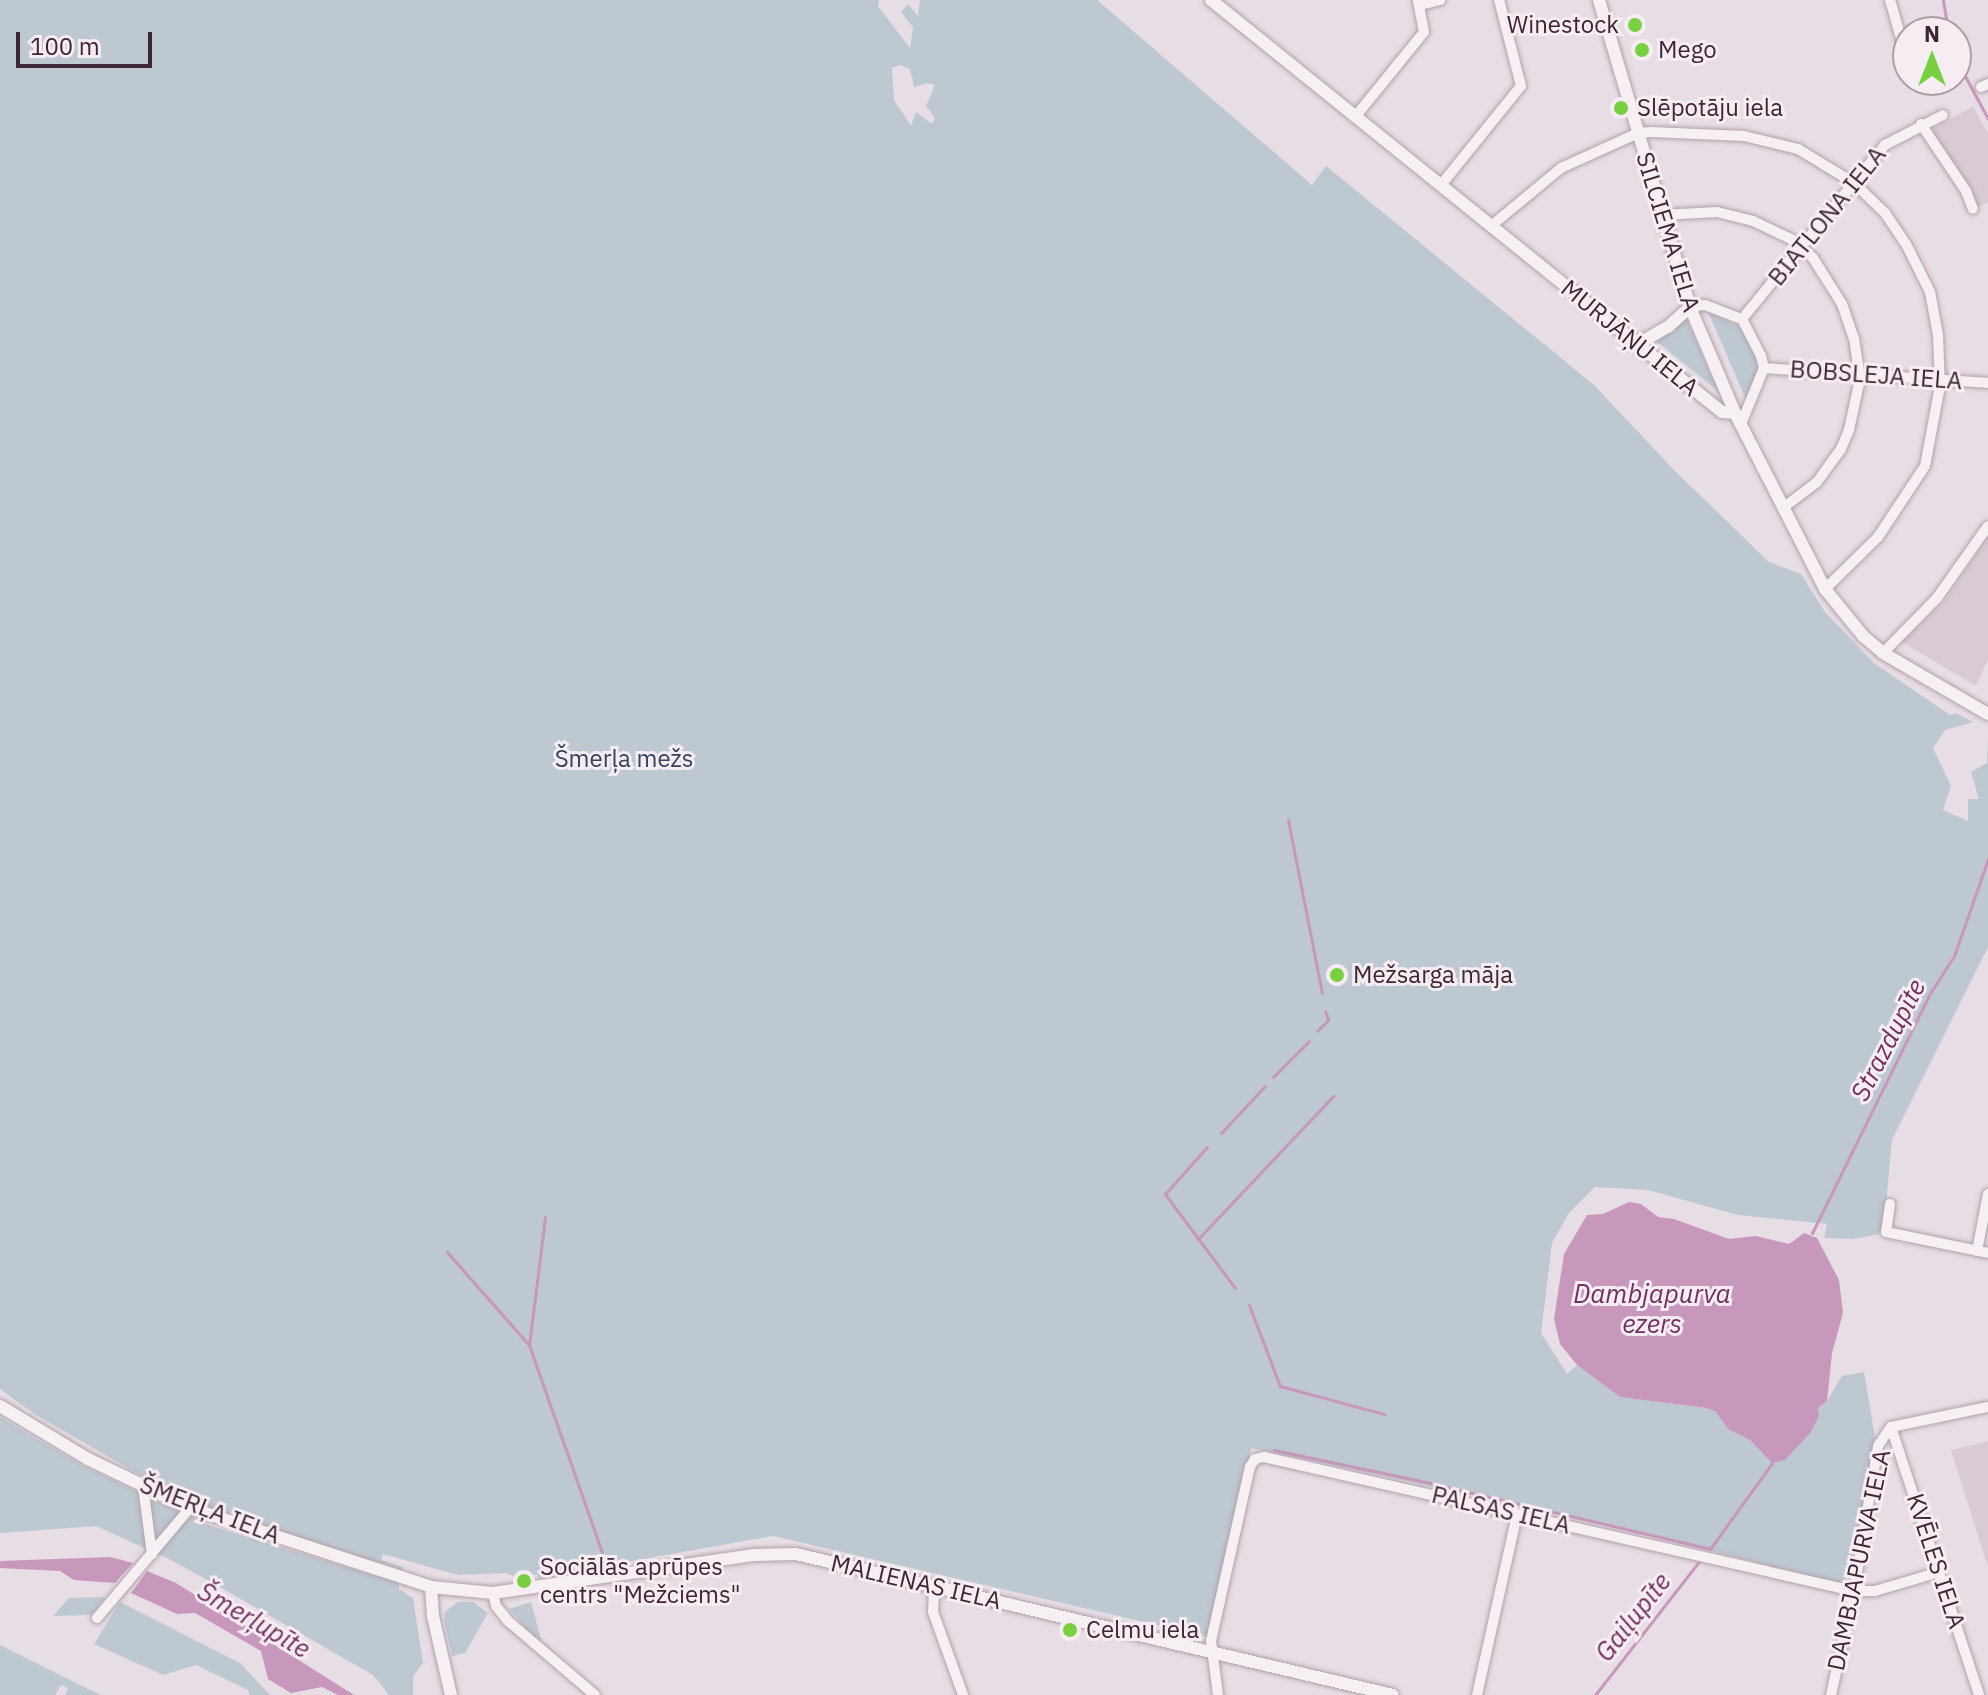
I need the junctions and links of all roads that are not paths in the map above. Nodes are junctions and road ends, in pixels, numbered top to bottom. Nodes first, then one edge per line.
1 (1211, 0) edge
2 (1440, 0) edge
3 (1499, 0) edge
4 (1599, 0) edge
5 (1419, 2) edge
6 (1943, 115) dead end
7 (1355, 117) junction
8 (1921, 124) junction
9 (1638, 133) junction
10 (1854, 183) junction
11 (1441, 185) junction
12 (1973, 209) dead end
13 (1661, 215) junction
14 (1491, 226) junction
15 (1803, 248) junction
16 (1690, 307) junction
17 (1742, 319) junction
18 (1638, 344) junction
19 (1764, 368) junction
20 (1859, 372) junction
21 (1940, 379) junction
22 (1988, 383) edge
23 (1738, 419) junction
24 (1783, 508) junction
25 (1988, 526) edge
26 (1825, 589) junction
27 (1883, 653) junction
28 (1988, 714) edge
29 (1988, 1194) edge
30 (1890, 1204) dead end
31 (1982, 1252) edge
32 (0, 1406) edge
33 (1988, 1407) edge
34 (1891, 1427) junction
35 (143, 1486) junction
36 (190, 1508) junction
37 (1517, 1514) junction
38 (152, 1554) junction
39 (1939, 1572) junction
40 (934, 1586) junction
41 (431, 1587) junction
42 (1854, 1591) junction
43 (493, 1593) junction
44 (97, 1618) dead end
45 (1211, 1652) junction
46 (451, 1695) edge
47 (595, 1695) edge
48 (963, 1695) edge
49 (1218, 1695) edge
50 (1393, 1695) edge
51 (1477, 1695) edge
52 (1831, 1695) edge
53 (1979, 1695) edge

1 - 7 street, MURJĀŅU IELA
2 - 5 street
3 - 11 street
4 - 9 street, SILCIEMA IELA
5 - 7 street
6 - 8 street, BIATLONA IELA
7 - 11 street, MURJĀŅU IELA
8 - 10 street, BIATLONA IELA
8 - 12 street
9 - 10 street
9 - 13 street, SILCIEMA IELA
9 - 14 street
10 - 15 street, BIATLONA IELA
10 - 21 street
11 - 14 street, MURJĀŅU IELA
13 - 15 street
13 - 16 street, SILCIEMA IELA
14 - 18 street, MURJĀŅU IELA
15 - 17 street, BIATLONA IELA
15 - 20 street
16 - 17 street
16 - 18 street
16 - 23 street, SILCIEMA IELA
17 - 19 street
18 - 23 street, MURJĀŅU IELA
19 - 20 street, BOBSLEJA IELA
19 - 23 street
20 - 21 street, BOBSLEJA IELA
20 - 24 street
21 - 22 street, BOBSLEJA IELA
21 - 26 street
23 - 24 street
24 - 26 street
25 - 27 street
26 - 27 street
27 - 28 street
29 - 31 street
30 - 31 street
32 - 35 street, ŠMERĻA IELA
33 - 34 street
34 - 39 street, KVĒLES IELA
34 - 42 street, DAMBJAPURVA IELA
35 - 36 street, ŠMERĻA IELA
35 - 38 street
36 - 38 street
36 - 41 street, ŠMERĻA IELA
37 - 42 street, PALSAS IELA
37 - 45 street, PALSAS IELA
37 - 51 street
38 - 44 street
39 - 42 street, PALSAS IELA
39 - 53 street, KVĒLES IELA
40 - 43 street, MALIENAS IELA
40 - 45 street, MALIENAS IELA
40 - 48 street
41 - 43 street, MALIENAS IELA
41 - 46 street
42 - 52 street, DAMBJAPURVA IELA
43 - 47 street
45 - 49 street
45 - 50 street, MALIENAS IELA

